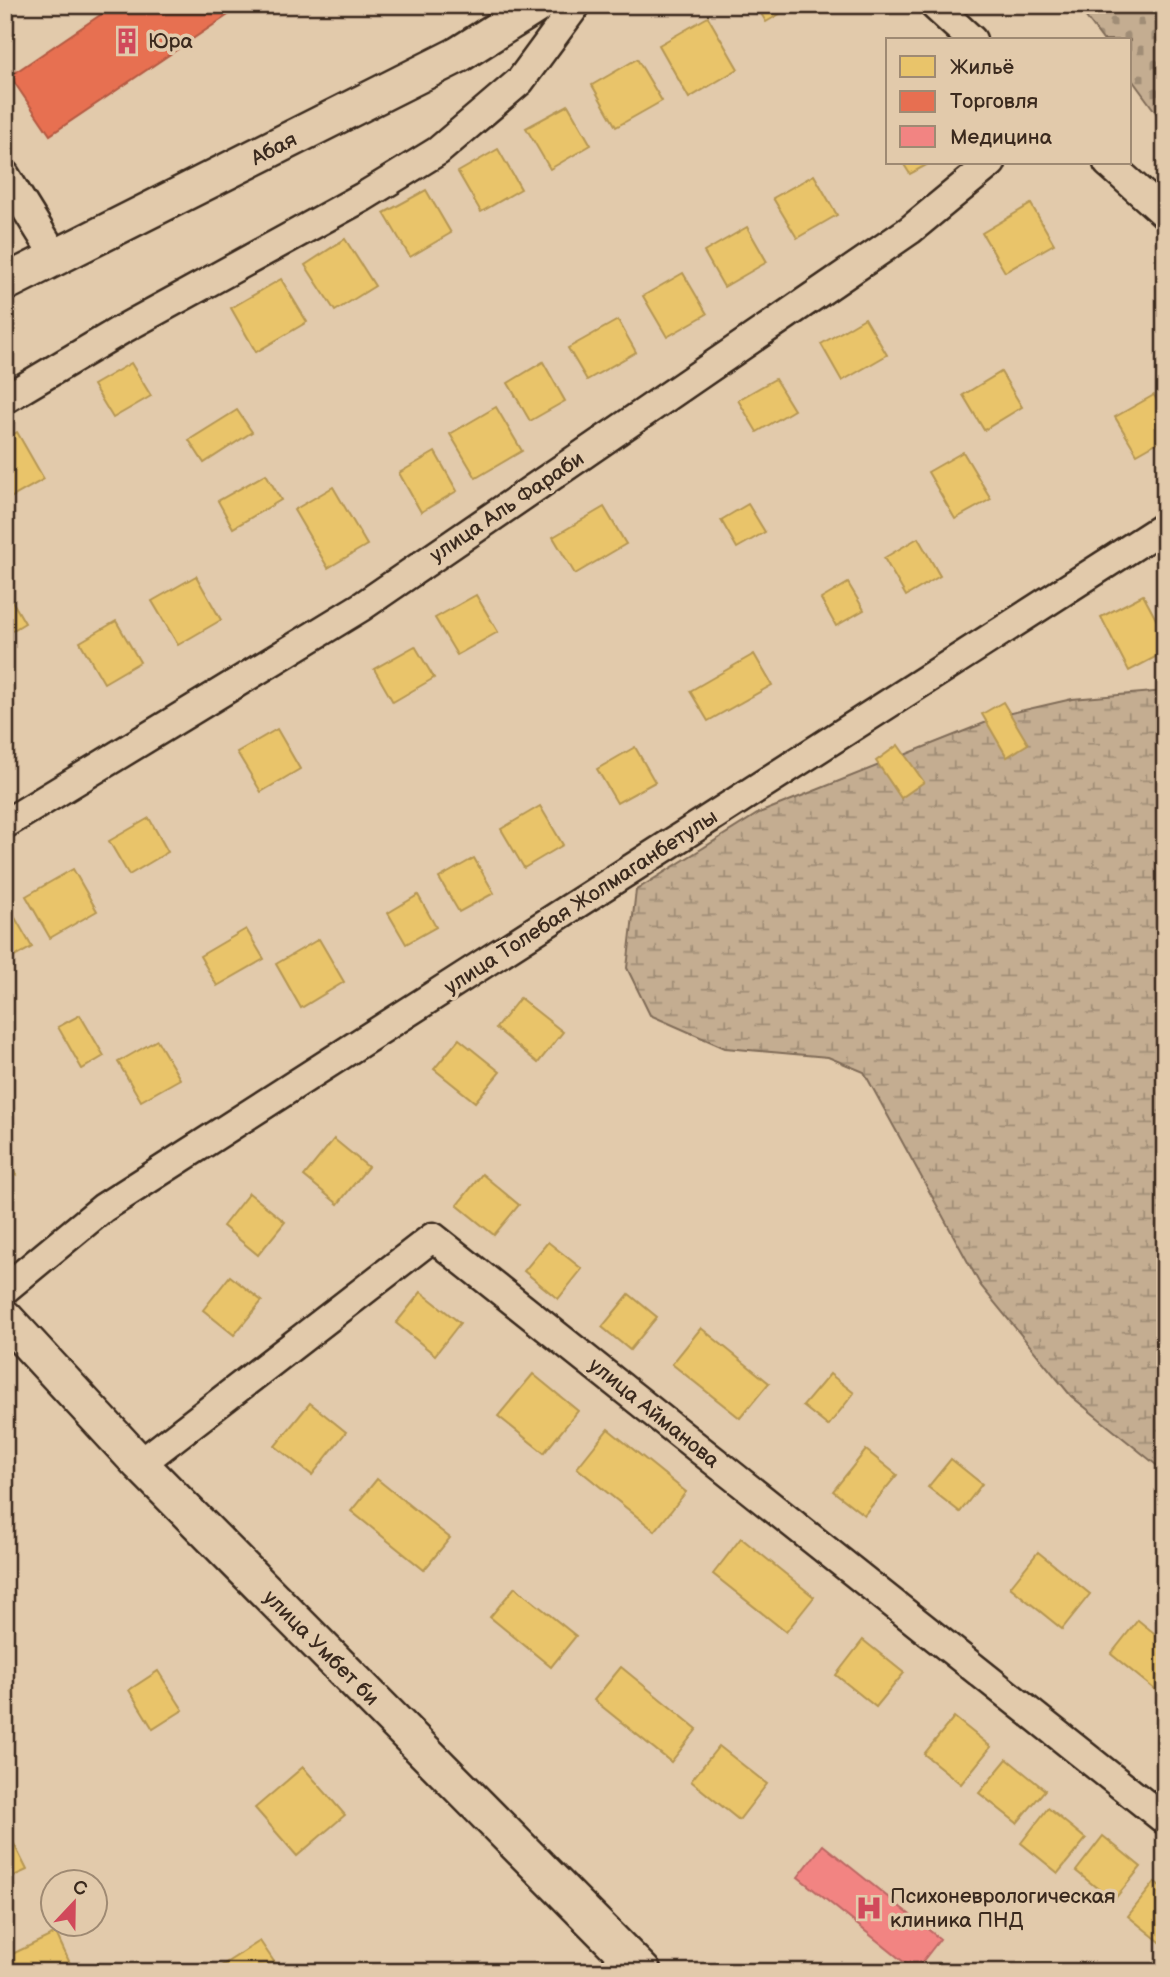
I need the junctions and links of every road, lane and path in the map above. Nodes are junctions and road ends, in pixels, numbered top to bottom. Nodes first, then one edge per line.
1 (537, 5) edge
2 (576, 5) edge
3 (934, 5) edge
4 (970, 38) edge
5 (990, 164) edge
6 (1109, 164) edge
7 (5, 176) edge
8 (1165, 214) edge
9 (57, 259) junction
10 (5, 283) edge
11 (5, 399) edge
12 (1165, 526) edge
13 (5, 824) edge
14 (5, 1289) edge
15 (5, 1318) edge
16 (139, 1464) junction
17 (1165, 1820) edge
18 (642, 1972) edge

1 - 9 street, Абая
2 - 11 street
3 - 4 street
5 - 13 street, улица Аль Фараби
6 - 8 street
7 - 9 street
9 - 10 street, Абая
12 - 14 street, улица Толебая Жолмаганбетулы
15 - 16 street, улица Умбет би
16 - 17 street, улица Айманова
16 - 18 street, улица Умбет би

